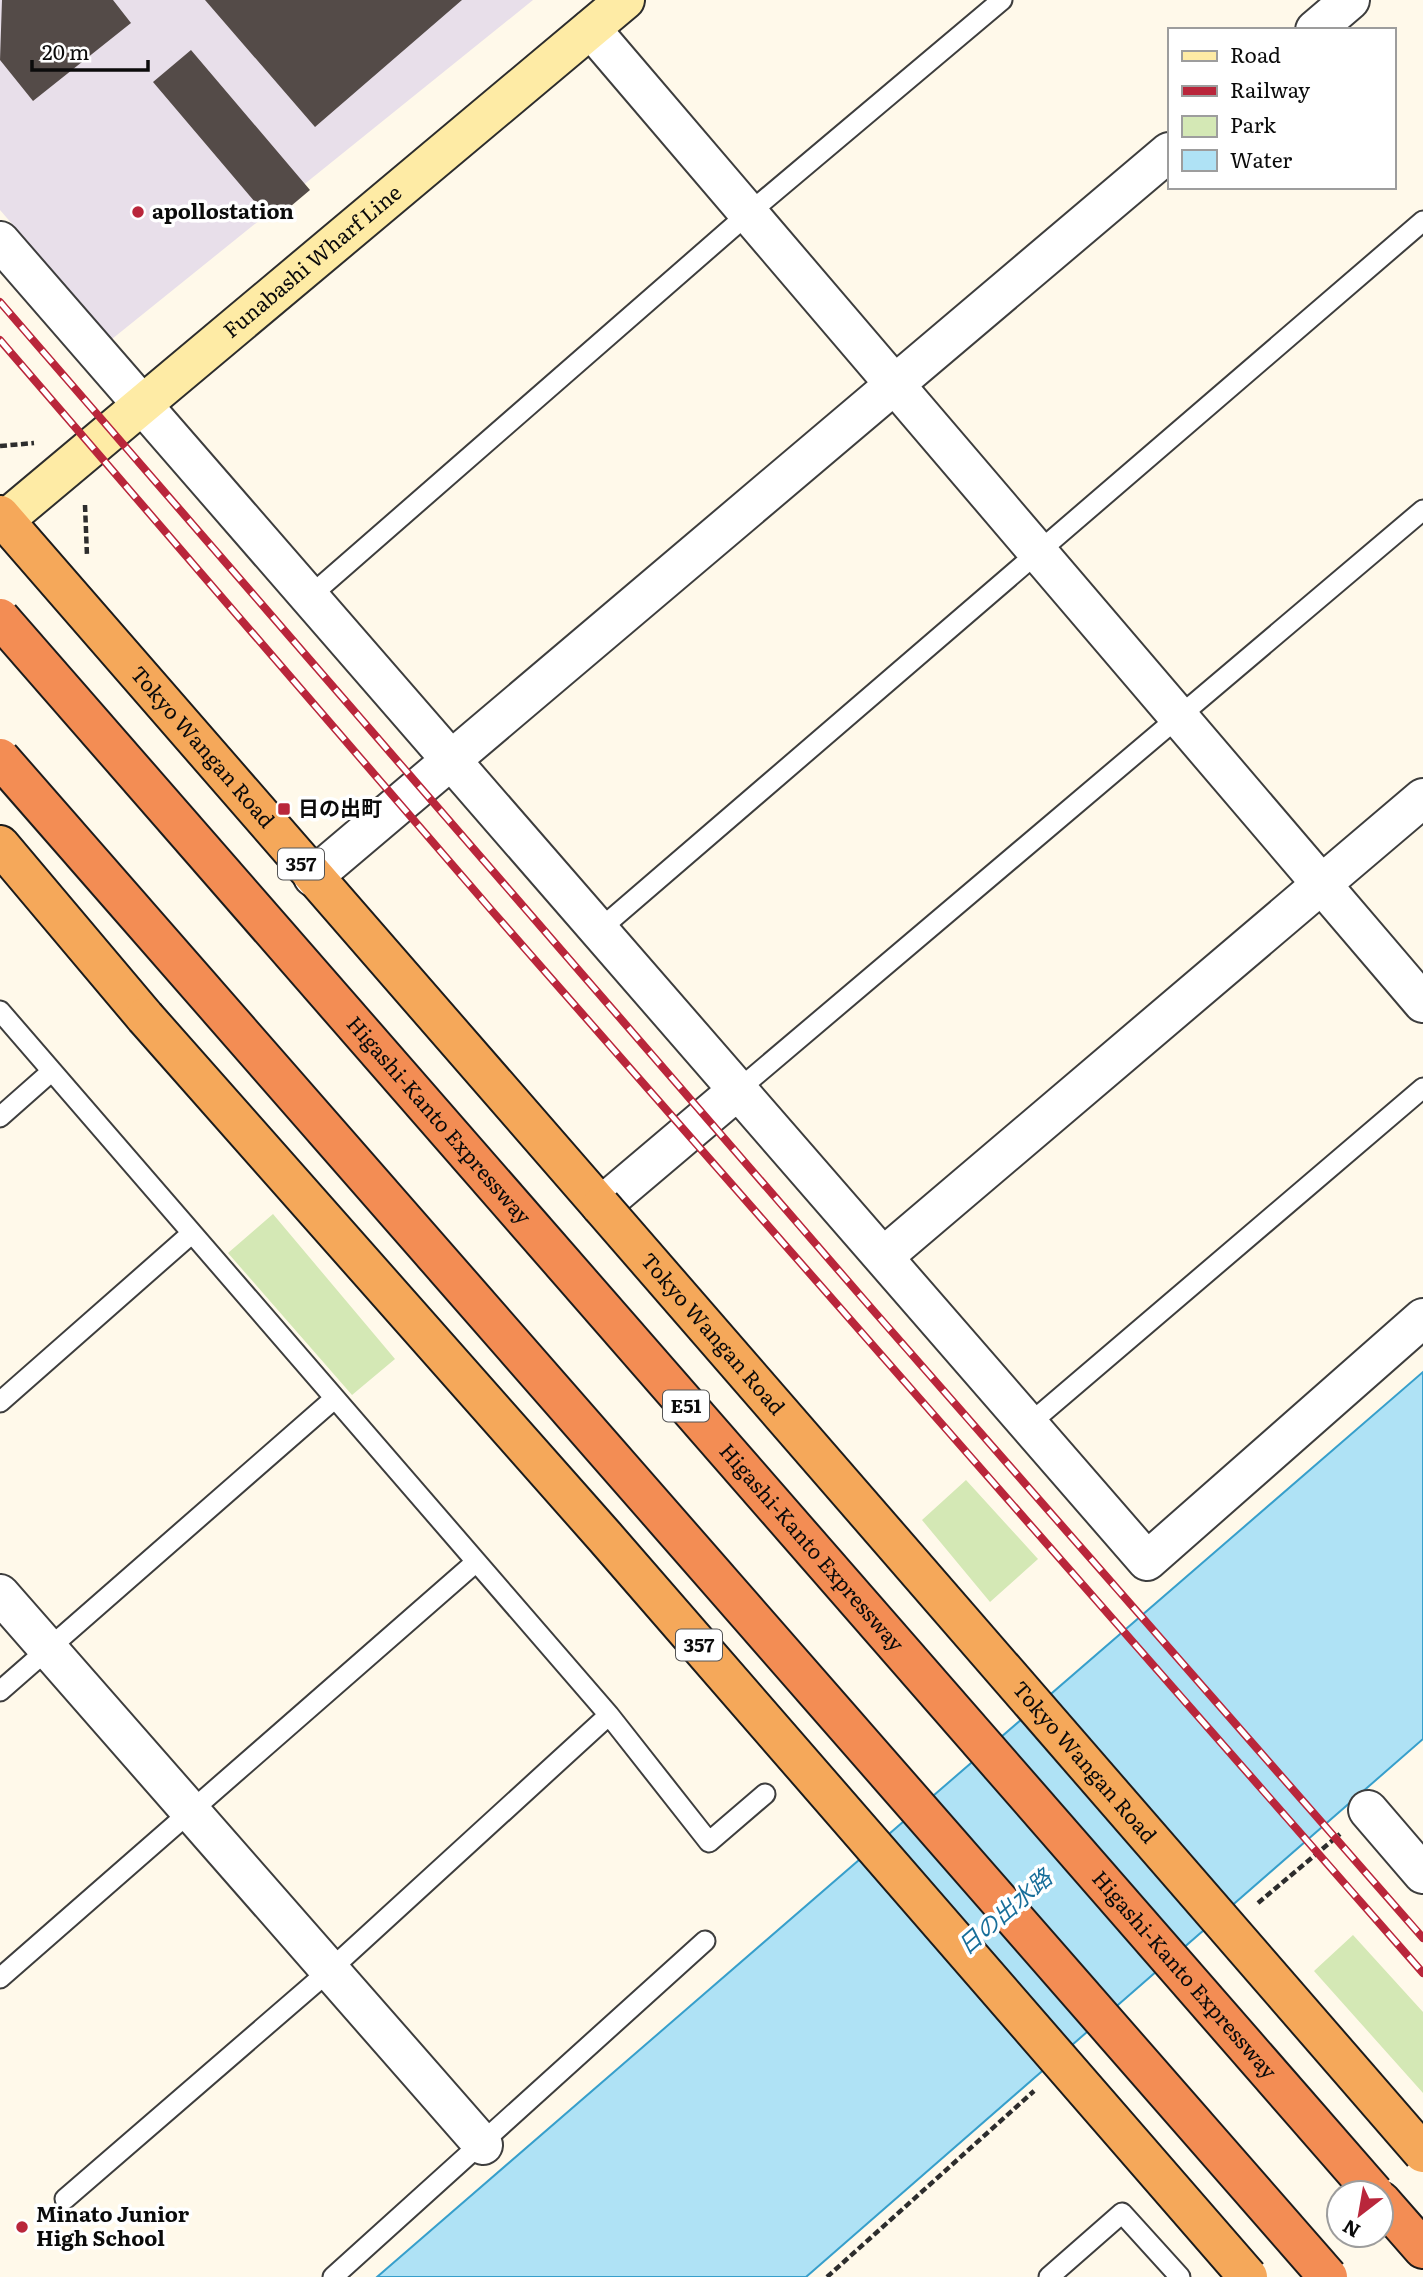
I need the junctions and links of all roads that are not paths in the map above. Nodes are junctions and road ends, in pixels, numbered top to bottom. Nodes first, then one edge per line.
1 (625, 0) edge
2 (1002, 0) edge
3 (1350, 0) edge
4 (1317, 28) edge
5 (592, 29) junction
6 (1168, 153) edge
7 (749, 213) junction
8 (1423, 221) edge
9 (0, 241) edge
10 (893, 382) junction
11 (143, 405) junction
12 (1423, 510) edge
13 (2, 520) edge
14 (1038, 552) junction
15 (309, 597) junction
16 (0, 618) edge
17 (1179, 716) junction
18 (0, 758) edge
19 (449, 760) junction
20 (1423, 799) edge
21 (0, 845) edge
22 (313, 877) junction
23 (1322, 885) junction
24 (599, 930) junction
25 (1423, 1003) edge
26 (0, 1010) edge
27 (52, 1071) junction
28 (1423, 1087) edge
29 (738, 1090) junction
30 (0, 1117) edge
31 (601, 1206) junction
32 (191, 1234) junction
33 (883, 1257) junction
34 (1423, 1318) edge
35 (334, 1399) junction
36 (0, 1402) edge
37 (1028, 1425) junction
38 (476, 1562) junction
39 (0, 1594) edge
40 (47, 1648) junction
41 (0, 1691) edge
42 (609, 1715) junction
43 (765, 1794) dead end
44 (1368, 1810) dead end
45 (191, 1812) junction
46 (1423, 1874) edge
47 (705, 1941) dead end
48 (330, 1970) junction
49 (0, 1978) edge
50 (483, 2145) junction
51 (1423, 2153) edge
52 (1362, 2179) edge
53 (65, 2199) dead end
54 (1395, 2217) edge
55 (1423, 2249) edge
56 (333, 2277) edge
57 (1049, 2277) edge
58 (1180, 2277) edge
59 (1248, 2277) edge
60 (1328, 2277) edge

1 - 5 main road, Funabashi Wharf Line
2 - 7 lane
3 - 4 street
5 - 7 street
5 - 11 main road, Funabashi Wharf Line
6 - 10 street
7 - 10 street
7 - 15 lane
8 - 14 lane
9 - 11 street
10 - 14 street
10 - 19 street
11 - 13 main road, Funabashi Wharf Line
11 - 15 street
12 - 17 lane
13 - 22 highway, Tokyo Wangan Road / 357
14 - 17 street
14 - 24 lane
15 - 19 street
16 - 52 highway, Higashi-Kanto Expressway / E51, bridge
17 - 23 street
17 - 29 lane
18 - 60 highway, bridge
19 - 22 street
19 - 24 street
20 - 23 street
21 - 59 highway, 357, bridge
22 - 31 highway, Tokyo Wangan Road / 357
23 - 25 street
23 - 33 street
24 - 29 street
26 - 27 lane
27 - 30 lane
27 - 32 lane
28 - 37 lane
29 - 31 street
29 - 33 street
31 - 51 highway, Tokyo Wangan Road / 357, bridge
32 - 35 lane
32 - 36 lane
33 - 37 street
34 - 37 street
35 - 38 lane
35 - 40 lane
38 - 42 lane
38 - 45 lane
39 - 40 street
40 - 41 lane
40 - 45 street
42 - 43 lane
42 - 48 lane
44 - 46 street
45 - 48 street
45 - 49 lane
47 - 50 lane
48 - 50 street
48 - 53 lane
50 - 56 lane
54 - 55 highway
57 - 58 lane

